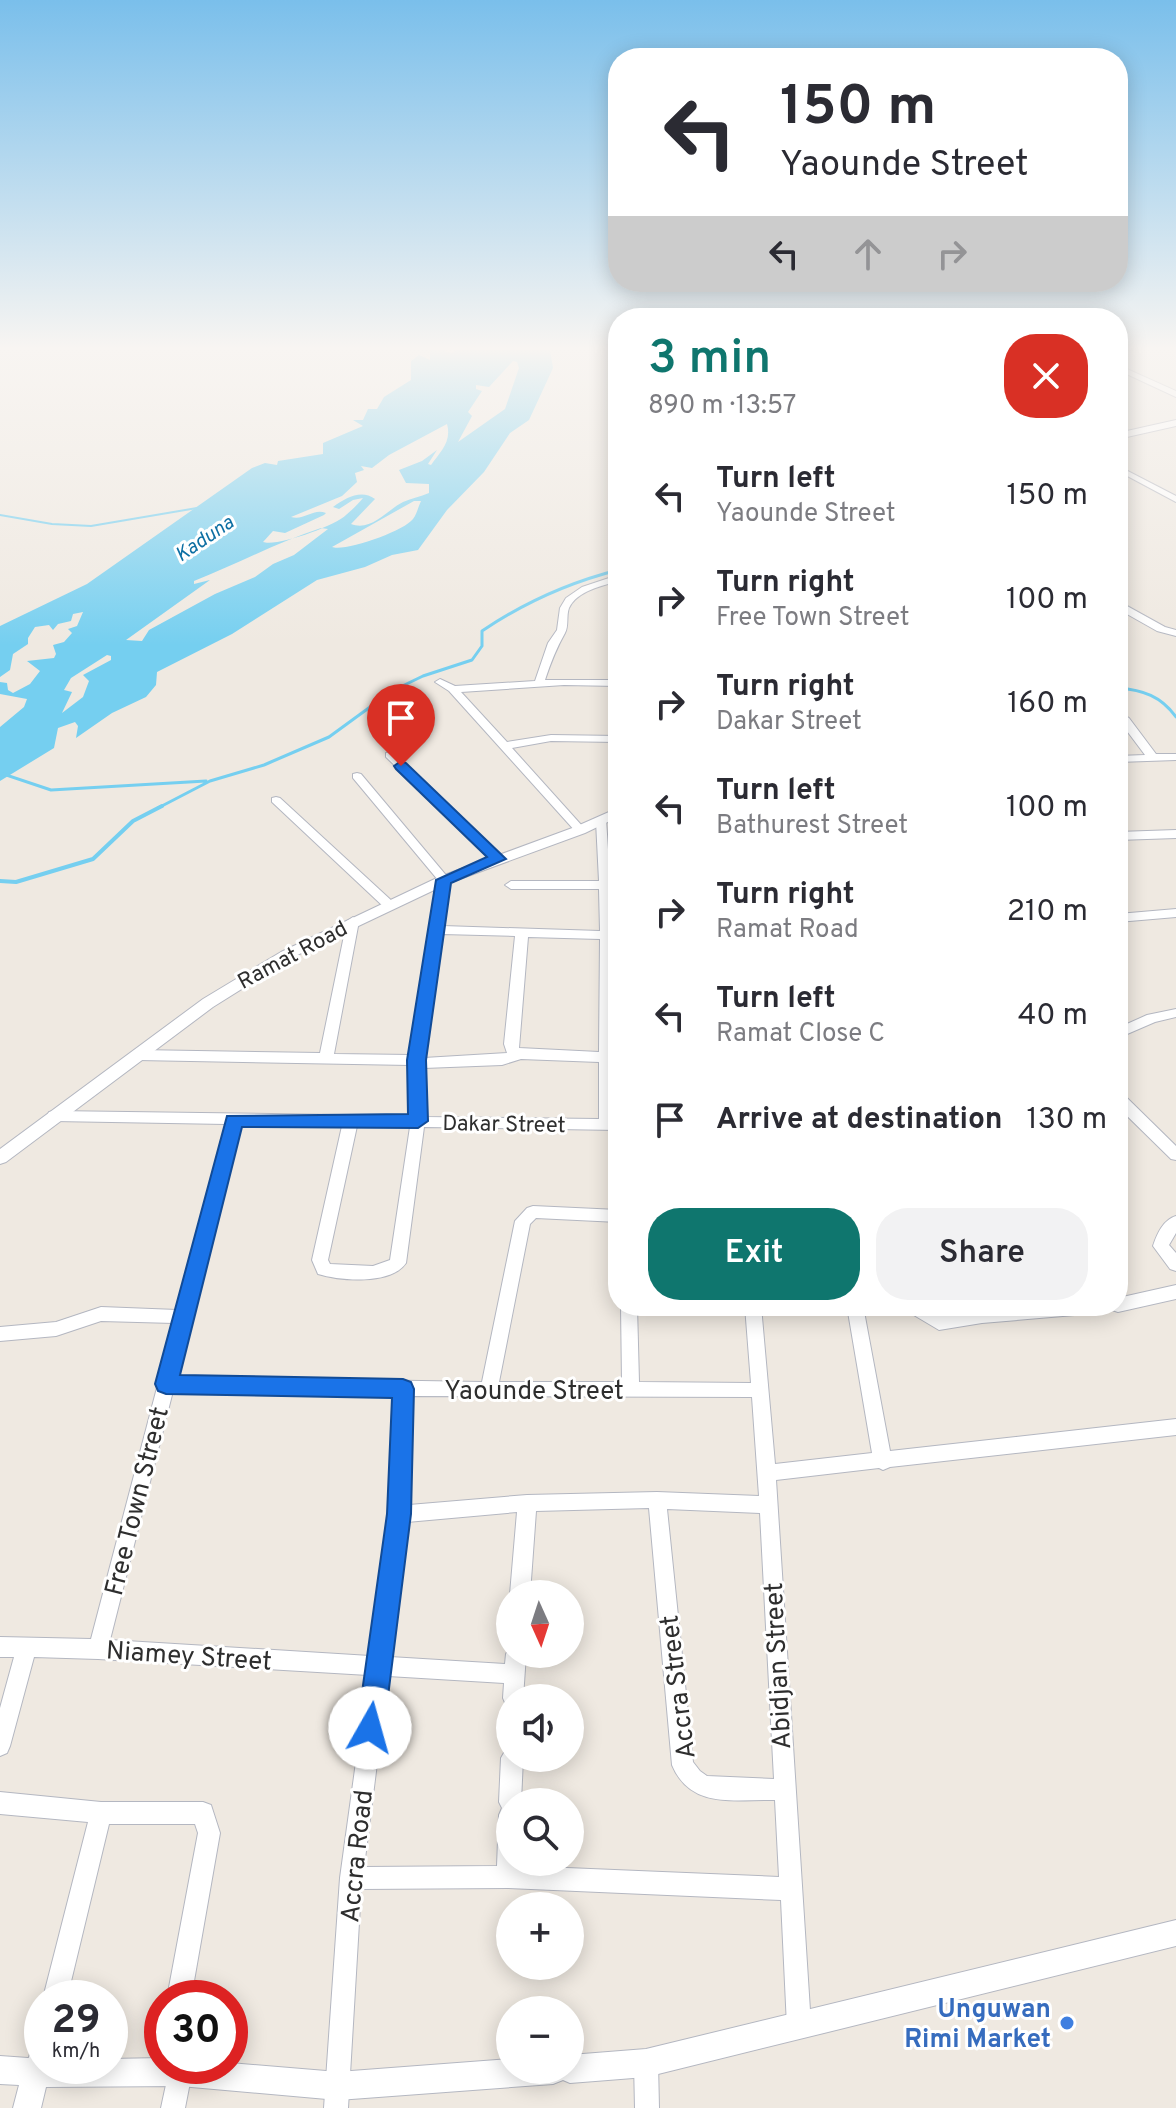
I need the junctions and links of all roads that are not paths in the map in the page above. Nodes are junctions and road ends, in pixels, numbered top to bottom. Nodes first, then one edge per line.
1 (1128, 473) edge
2 (1176, 499) edge
3 (608, 582) edge
4 (1128, 610) edge
5 (1176, 633) edge
6 (440, 682) dead end
7 (608, 683) edge
8 (539, 684) junction
9 (453, 689) junction
10 (1128, 727) edge
11 (608, 739) edge
12 (505, 746) junction
13 (390, 755) dead end
14 (1152, 757) junction
15 (1176, 757) edge
16 (1128, 758) edge
17 (357, 776) dead end
18 (276, 800) dead end
19 (608, 818) edge
20 (602, 821) junction
21 (580, 830) junction
22 (1176, 834) edge
23 (1128, 836) edge
24 (498, 859) junction
25 (444, 880) junction
26 (511, 885) dead end
27 (604, 885) junction
28 (608, 897) edge
29 (389, 905) junction
30 (1176, 913) edge
31 (1128, 917) edge
32 (353, 921) junction
33 (608, 924) edge
34 (434, 930) junction
35 (522, 933) junction
36 (605, 935) junction
37 (1176, 1013) edge
38 (1128, 1029) edge
39 (521, 1054) junction
40 (138, 1055) junction
41 (326, 1057) junction
42 (604, 1057) junction
43 (417, 1062) junction
44 (608, 1091) edge
45 (1128, 1108) edge
46 (54, 1116) junction
47 (351, 1120) junction
48 (234, 1121) junction
49 (418, 1121) junction
50 (608, 1125) edge
51 (1176, 1155) edge
52 (0, 1158) edge
53 (608, 1216) edge
54 (1176, 1222) edge
55 (1176, 1265) edge
56 (1176, 1292) edge
57 (1128, 1303) edge
58 (629, 1316) edge
59 (754, 1316) edge
60 (857, 1316) edge
61 (928, 1316) edge
62 (982, 1316) edge
63 (181, 1317) junction
64 (0, 1334) edge
65 (166, 1384) junction
66 (403, 1389) junction
67 (489, 1390) junction
68 (631, 1390) junction
69 (759, 1390) junction
70 (1176, 1427) edge
71 (883, 1462) junction
72 (766, 1473) junction
73 (657, 1500) junction
74 (527, 1503) junction
75 (769, 1505) junction
76 (399, 1514) junction
77 (521, 1580) edge
78 (0, 1647) edge
79 (27, 1647) junction
80 (98, 1649) junction
81 (496, 1665) edge
82 (378, 1668) junction
83 (0, 1746) edge
84 (784, 1790) junction
85 (0, 1803) edge
86 (101, 1813) junction
87 (508, 1877) joint
88 (351, 1878) junction
89 (790, 1889) junction
90 (1176, 1933) edge
91 (59, 1980) edge
92 (182, 1980) edge
93 (799, 2026) junction
94 (646, 2063) junction
95 (24, 2064) edge
96 (584, 2068) edge
97 (0, 2070) edge
98 (496, 2077) edge
99 (248, 2083) edge
100 (33, 2084) edge
101 (172, 2084) edge
102 (337, 2097) edge
103 (27, 2108) edge
104 (173, 2108) edge
105 (647, 2108) edge

1 - 2 street
3 - 8 street
4 - 5 street
6 - 9 street
7 - 8 street
8 - 9 street
9 - 12 street
10 - 14 street
11 - 12 street
12 - 21 street
13 - 24 street
14 - 15 street
14 - 16 street
17 - 25 street
18 - 29 street
19 - 20 street, Ramat Road
20 - 21 street, Ramat Road
20 - 27 street
21 - 24 street, Ramat Road
22 - 23 street
24 - 25 street, Ramat Road
25 - 29 street, Ramat Road
25 - 34 street
26 - 27 street
27 - 28 street
29 - 32 street, Ramat Road
30 - 31 street
32 - 40 street, Ramat Road
32 - 41 street
33 - 36 street
34 - 35 street
34 - 43 street
35 - 36 street
35 - 39 street
36 - 42 street
37 - 38 street
39 - 42 street
39 - 43 street
40 - 41 street
40 - 46 street, Ramat Road
41 - 43 street
42 - 44 street
43 - 49 street
45 - 51 street
46 - 48 street, Dakar Street
46 - 52 street, Ramat Road
47 - 48 street, Dakar Street
47 - 49 street, Dakar Street
47 - 49 street
48 - 63 street, Free Town Street
49 - 50 street, Dakar Street
53 - 67 street
54 - 55 street
56 - 57 street
58 - 68 street
59 - 69 street, Abidjan Street
60 - 71 street
61 - 62 street
63 - 64 street
63 - 65 street, Free Town Street
65 - 66 street, Yaounde Street
65 - 80 street, Free Town Street
66 - 67 street, Yaounde Street
66 - 76 street, Accra Road
67 - 68 street, Yaounde Street
68 - 69 street, Yaounde Street
69 - 72 street, Abidjan Street
70 - 71 street
71 - 72 street
72 - 75 street, Abidjan Street
73 - 74 street
73 - 75 street
73 - 84 street, Accra Street
74 - 76 street
74 - 77 street
75 - 84 street, Abidjan Street
76 - 82 street, Accra Road
78 - 79 street, Niamey Street
79 - 80 street, Niamey Street
79 - 83 street
80 - 82 street, Niamey Street
81 - 82 street, Niamey Street
82 - 88 street, Accra Road
84 - 89 street, Abidjan Street
85 - 86 street
86 - 91 street
86 - 92 street
87 - 88 street
87 - 89 street
88 - 102 street, Accra Road
89 - 93 street, Abidjan Street
90 - 93 street
93 - 94 street
94 - 96 street
94 - 105 street
95 - 97 street
98 - 102 street
99 - 102 street
100 - 103 street
101 - 104 street

